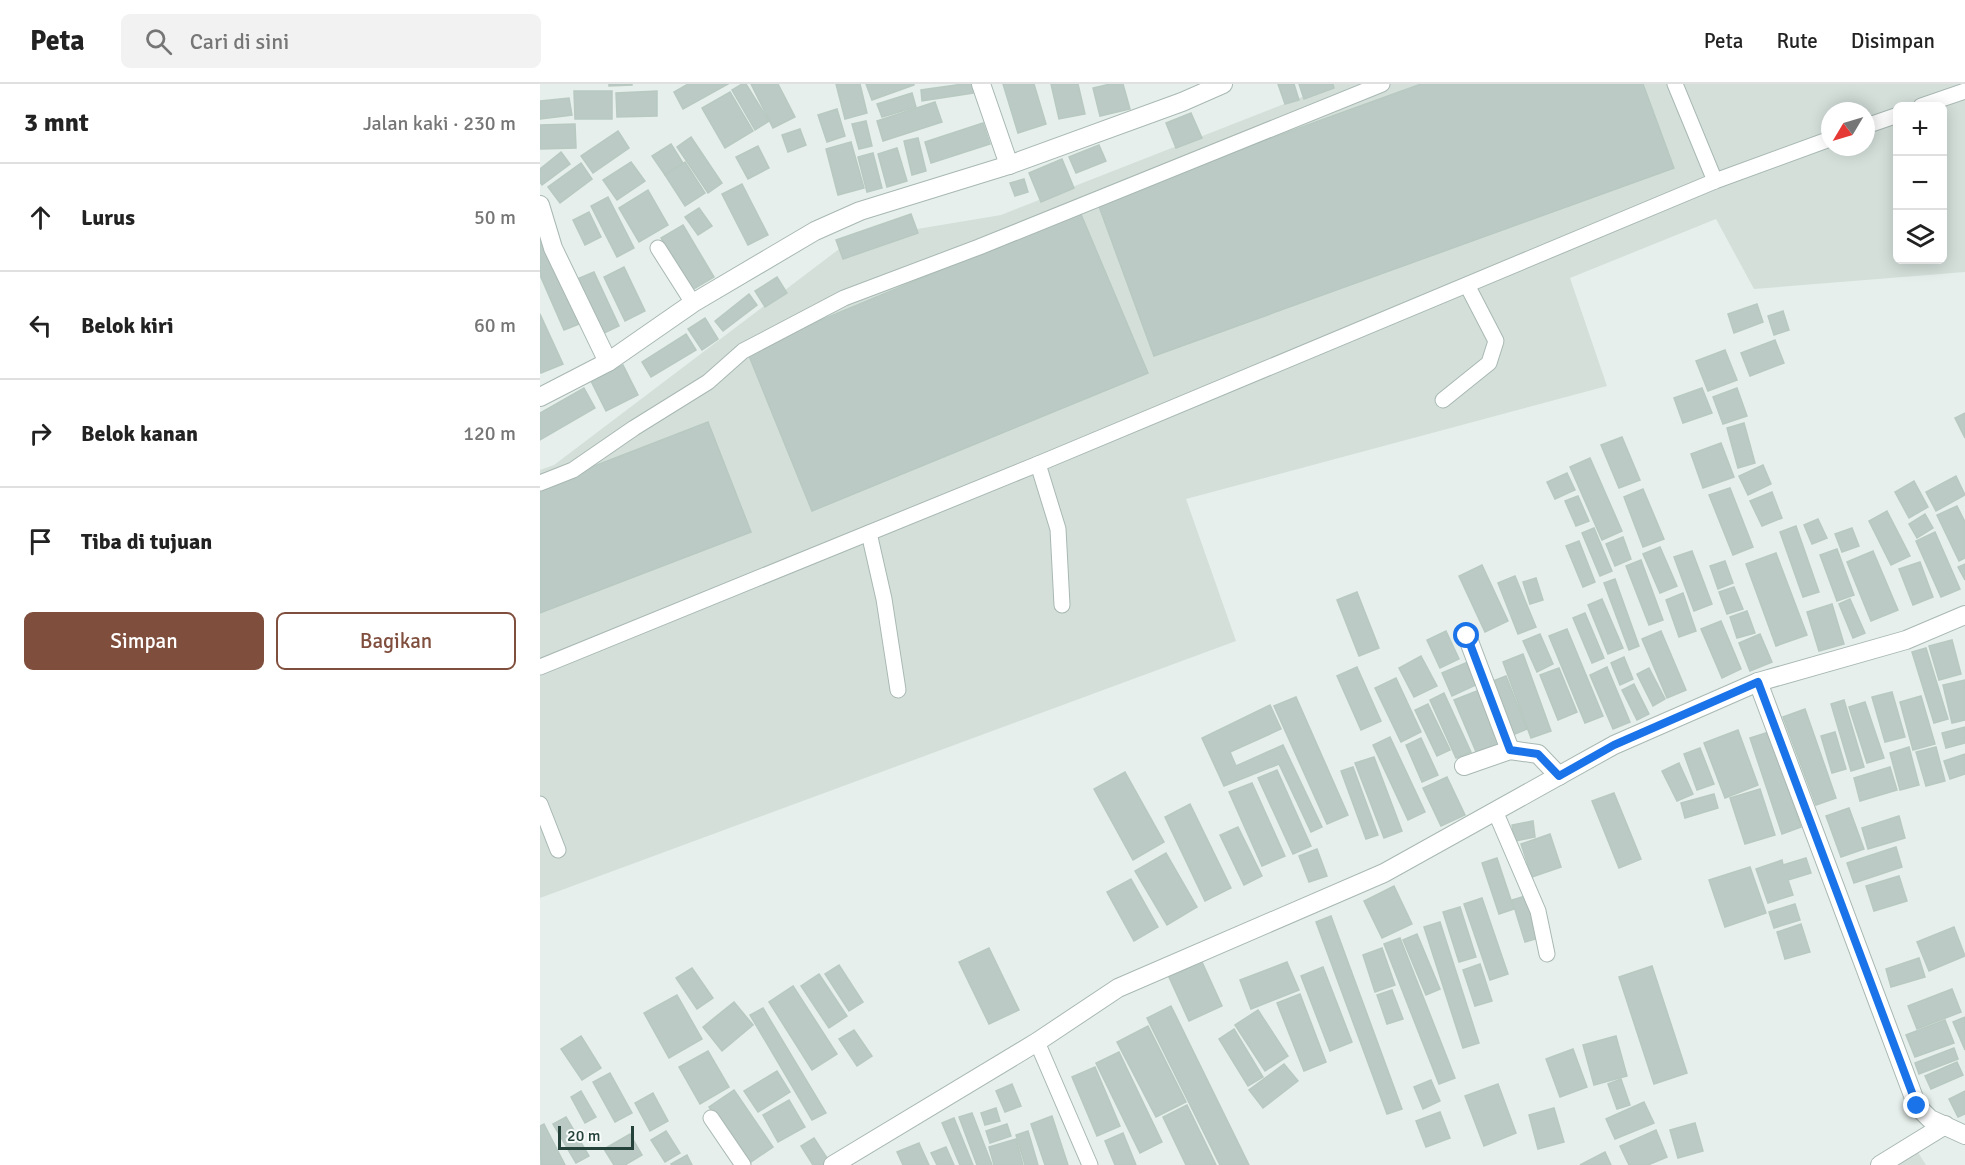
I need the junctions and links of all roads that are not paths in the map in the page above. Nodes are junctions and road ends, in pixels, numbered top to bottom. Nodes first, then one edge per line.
1 (981, 84) edge
2 (1223, 84) edge
3 (1382, 84) edge
4 (1675, 84) edge
5 (1965, 91) edge
6 (1933, 102) edge
7 (1893, 117) edge
8 (1875, 123) edge
9 (1821, 142) edge
10 (1009, 165) junction
11 (1715, 181) junction
12 (540, 205) edge
13 (658, 248) dead end
14 (1467, 285) junction
15 (693, 303) junction
16 (608, 362) junction
17 (540, 397) edge
18 (1443, 400) dead end
19 (1038, 464) junction
20 (540, 483) edge
21 (869, 533) junction
22 (1062, 605) dead end
23 (1965, 615) edge
24 (1467, 636) dead end
25 (540, 666) edge
26 (1758, 682) junction
27 (898, 690) dead end
28 (1510, 750) junction
29 (1464, 766) dead end
30 (1559, 776) junction
31 (540, 804) edge
32 (1495, 811) junction
33 (558, 850) dead end
34 (1547, 954) dead end
35 (1037, 1042) junction
36 (711, 1118) dead end
37 (1945, 1125) junction
38 (1965, 1135) edge
39 (743, 1165) edge
40 (833, 1165) edge
41 (1090, 1165) edge
42 (1880, 1165) edge

1 - 10 street
2 - 10 street
3 - 20 lane
4 - 11 lane
5 - 6 lane
7 - 8 lane
9 - 11 lane
10 - 15 street
11 - 14 lane
12 - 16 street
13 - 15 lane
14 - 18 lane
14 - 19 lane
15 - 16 street
16 - 17 street
19 - 21 lane
19 - 22 lane
21 - 25 lane
21 - 27 lane
23 - 26 street
24 - 28 street
26 - 30 street
26 - 37 street
28 - 29 street
28 - 30 street
30 - 32 street
31 - 33 lane
32 - 34 lane
32 - 35 street
35 - 40 street
35 - 41 lane
36 - 39 lane
37 - 38 street
37 - 42 street

